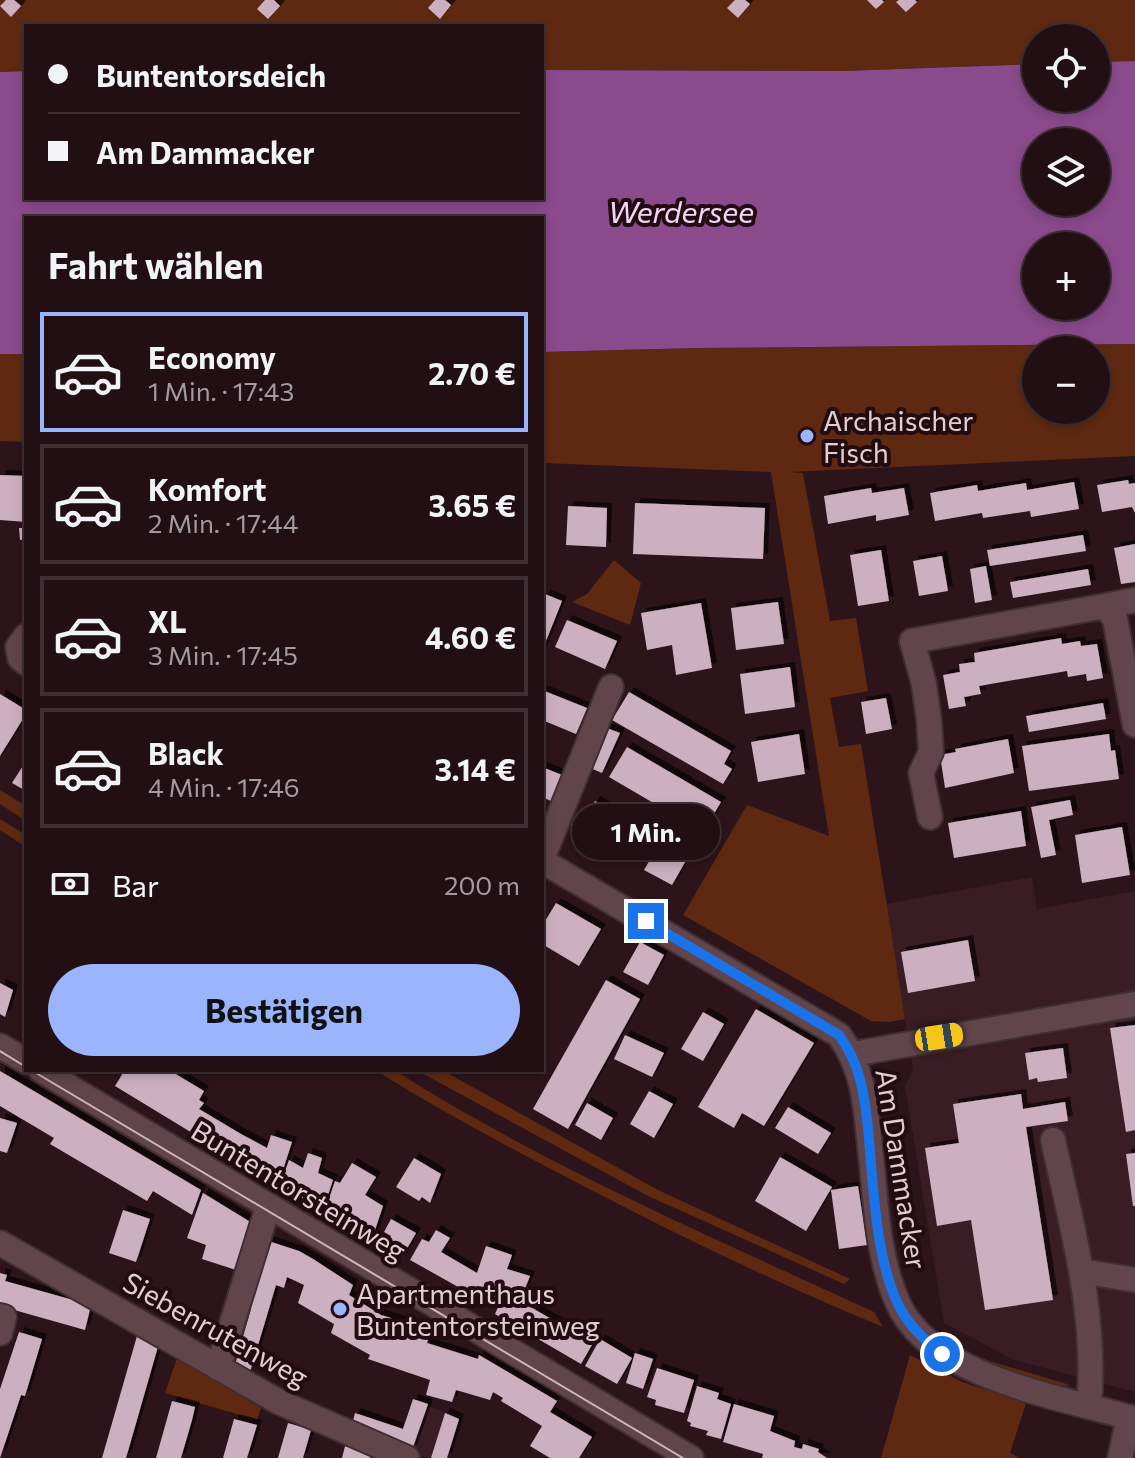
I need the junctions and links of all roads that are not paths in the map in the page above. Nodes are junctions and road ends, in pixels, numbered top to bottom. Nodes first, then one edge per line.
1 (1135, 600) edge
2 (1105, 606) junction
3 (24, 639) edge
4 (24, 661) edge
5 (611, 687) dead end
6 (1135, 725) edge
7 (930, 817) dead end
8 (544, 855) edge
9 (544, 861) edge
10 (1135, 1004) edge
11 (0, 1046) edge
12 (853, 1054) junction
13 (24, 1060) edge
14 (44, 1072) edge
15 (1053, 1140) dead end
16 (268, 1207) junction
17 (0, 1243) edge
18 (1081, 1271) junction
19 (1135, 1280) edge
20 (0, 1316) edge
21 (0, 1333) edge
22 (218, 1368) junction
23 (1089, 1405) junction
24 (1132, 1418) edge
25 (407, 1458) edge
26 (691, 1458) edge
27 (1120, 1458) edge

1 - 2 street
2 - 6 street
2 - 7 street
3 - 4 street
5 - 8 street
9 - 12 street, Am Dammacker
10 - 12 street
11 - 13 street
12 - 23 street, Am Dammacker
14 - 16 street, Buntentorsteinweg
15 - 18 street
16 - 22 street
16 - 26 street, Buntentorsteinweg
17 - 22 street, Siebenrutenweg
18 - 19 street
18 - 23 street
20 - 21 street
22 - 25 street, Siebenrutenweg
23 - 24 street, Am Dammacker
24 - 27 street

